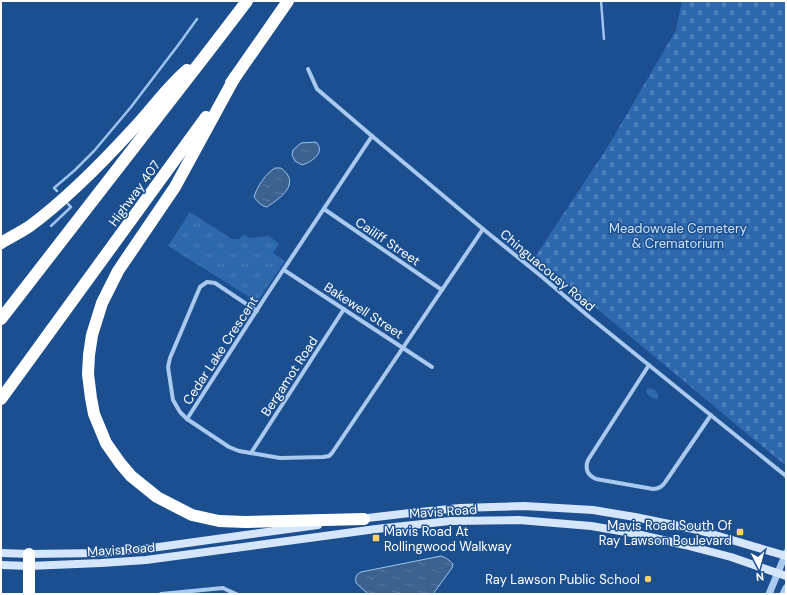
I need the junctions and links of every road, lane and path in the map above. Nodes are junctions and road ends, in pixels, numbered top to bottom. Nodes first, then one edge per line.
1 (247, 1) edge
2 (288, 1) edge
3 (208, 52) junction
4 (308, 69) dead end
5 (235, 77) junction
6 (372, 136) junction
7 (324, 209) junction
8 (483, 229) junction
9 (1, 243) edge
10 (284, 270) junction
11 (442, 290) junction
12 (344, 309) junction
13 (258, 310) junction
14 (1, 319) edge
15 (403, 348) junction
16 (649, 365) junction
17 (432, 367) dead end
18 (1, 399) edge
19 (711, 415) junction
20 (187, 419) junction
21 (251, 453) junction
22 (786, 476) edge
23 (364, 519) junction
24 (1, 553) edge
25 (786, 555) edge
26 (29, 560) junction
27 (1, 564) edge
28 (778, 573) junction
29 (786, 576) edge
30 (786, 588) edge
31 (29, 594) edge
32 (161, 594) edge
33 (236, 594) edge
34 (768, 594) edge
35 (783, 594) edge

1 - 3 highway, Highway 407
2 - 5 highway, Highway 407
3 - 9 highway
3 - 14 highway, Highway 407
4 - 6 street, Chinguacousy Road
5 - 18 highway, Highway 407
5 - 23 highway
6 - 7 street, Cedar Lake Crescent
6 - 8 street, Chinguacousy Road
7 - 10 street, Cedar Lake Crescent
7 - 11 street, Cailiff Street
8 - 11 street, Cedar Lake Crescent
8 - 16 street, Chinguacousy Road
10 - 12 street, Bakewell Street
10 - 13 street, Cedar Lake Crescent
11 - 15 street, Cedar Lake Crescent
12 - 15 street, Bakewell Street
12 - 21 street, Bergamot Road
13 - 20 street, Cedar Lake Crescent
13 - 20 street
15 - 17 street, Bakewell Street
15 - 21 street, Cedar Lake Crescent
16 - 19 street, Chinguacousy Road
16 - 19 street
19 - 22 street, Chinguacousy Road
20 - 21 street, Cedar Lake Crescent
23 - 25 main road, Mavis Road
23 - 26 main road, Mavis Road
24 - 26 main road, Mavis Road
25 - 28 street
26 - 27 main road, Mavis Road
26 - 28 main road, Mavis Road
26 - 31 highway
28 - 29 main road, Mavis Road
28 - 34 street
30 - 35 street
32 - 33 street

